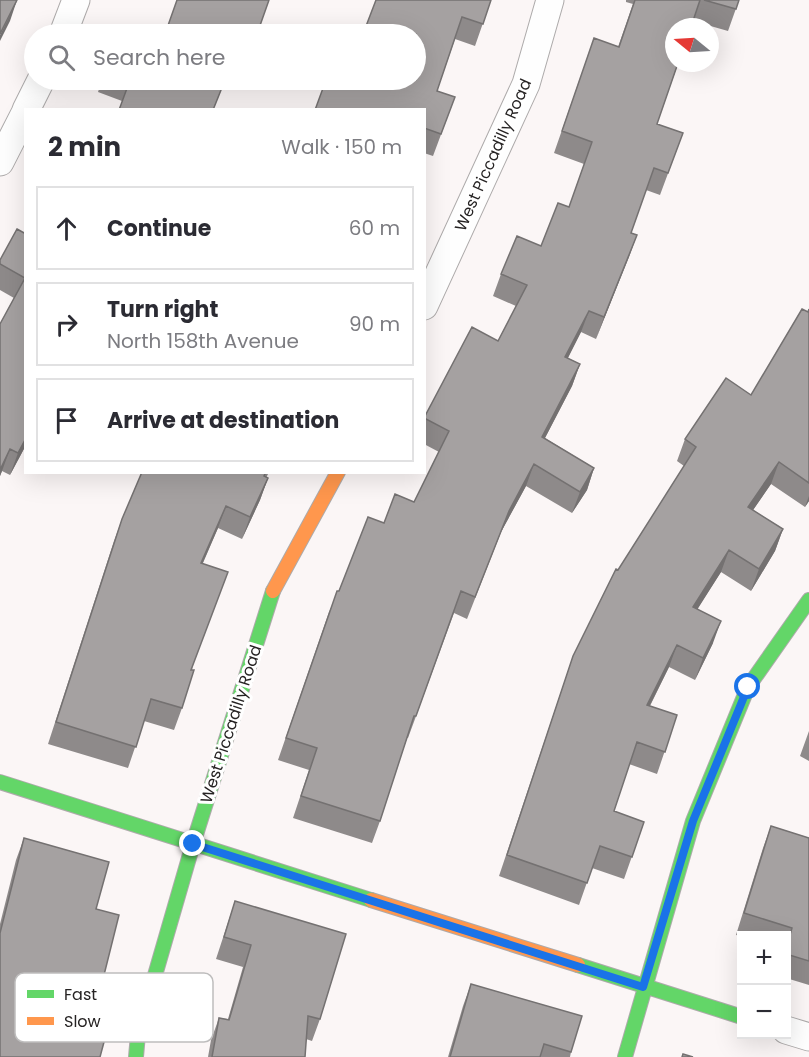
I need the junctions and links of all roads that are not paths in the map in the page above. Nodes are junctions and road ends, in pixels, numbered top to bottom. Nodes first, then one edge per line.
1 (76, 0) edge
2 (550, 0) edge
3 (67, 24) edge
4 (36, 90) edge
5 (27, 108) edge
6 (24, 114) edge
7 (0, 162) edge
8 (426, 302) edge
9 (337, 474) edge
10 (809, 600) edge
11 (0, 782) edge
12 (193, 844) junction
13 (156, 973) edge
14 (643, 987) junction
15 (737, 1016) edge
16 (791, 1032) edge
17 (809, 1037) edge
18 (137, 1042) edge
19 (136, 1057) edge
20 (625, 1057) edge

1 - 3 street
2 - 8 street, West Piccadilly Road
4 - 5 street
6 - 7 street
9 - 12 street, West Piccadilly Road
10 - 14 street
11 - 12 street
12 - 13 street, West Piccadilly Road
12 - 14 street
14 - 15 street
14 - 20 street
16 - 17 street
18 - 19 street, West Piccadilly Road

